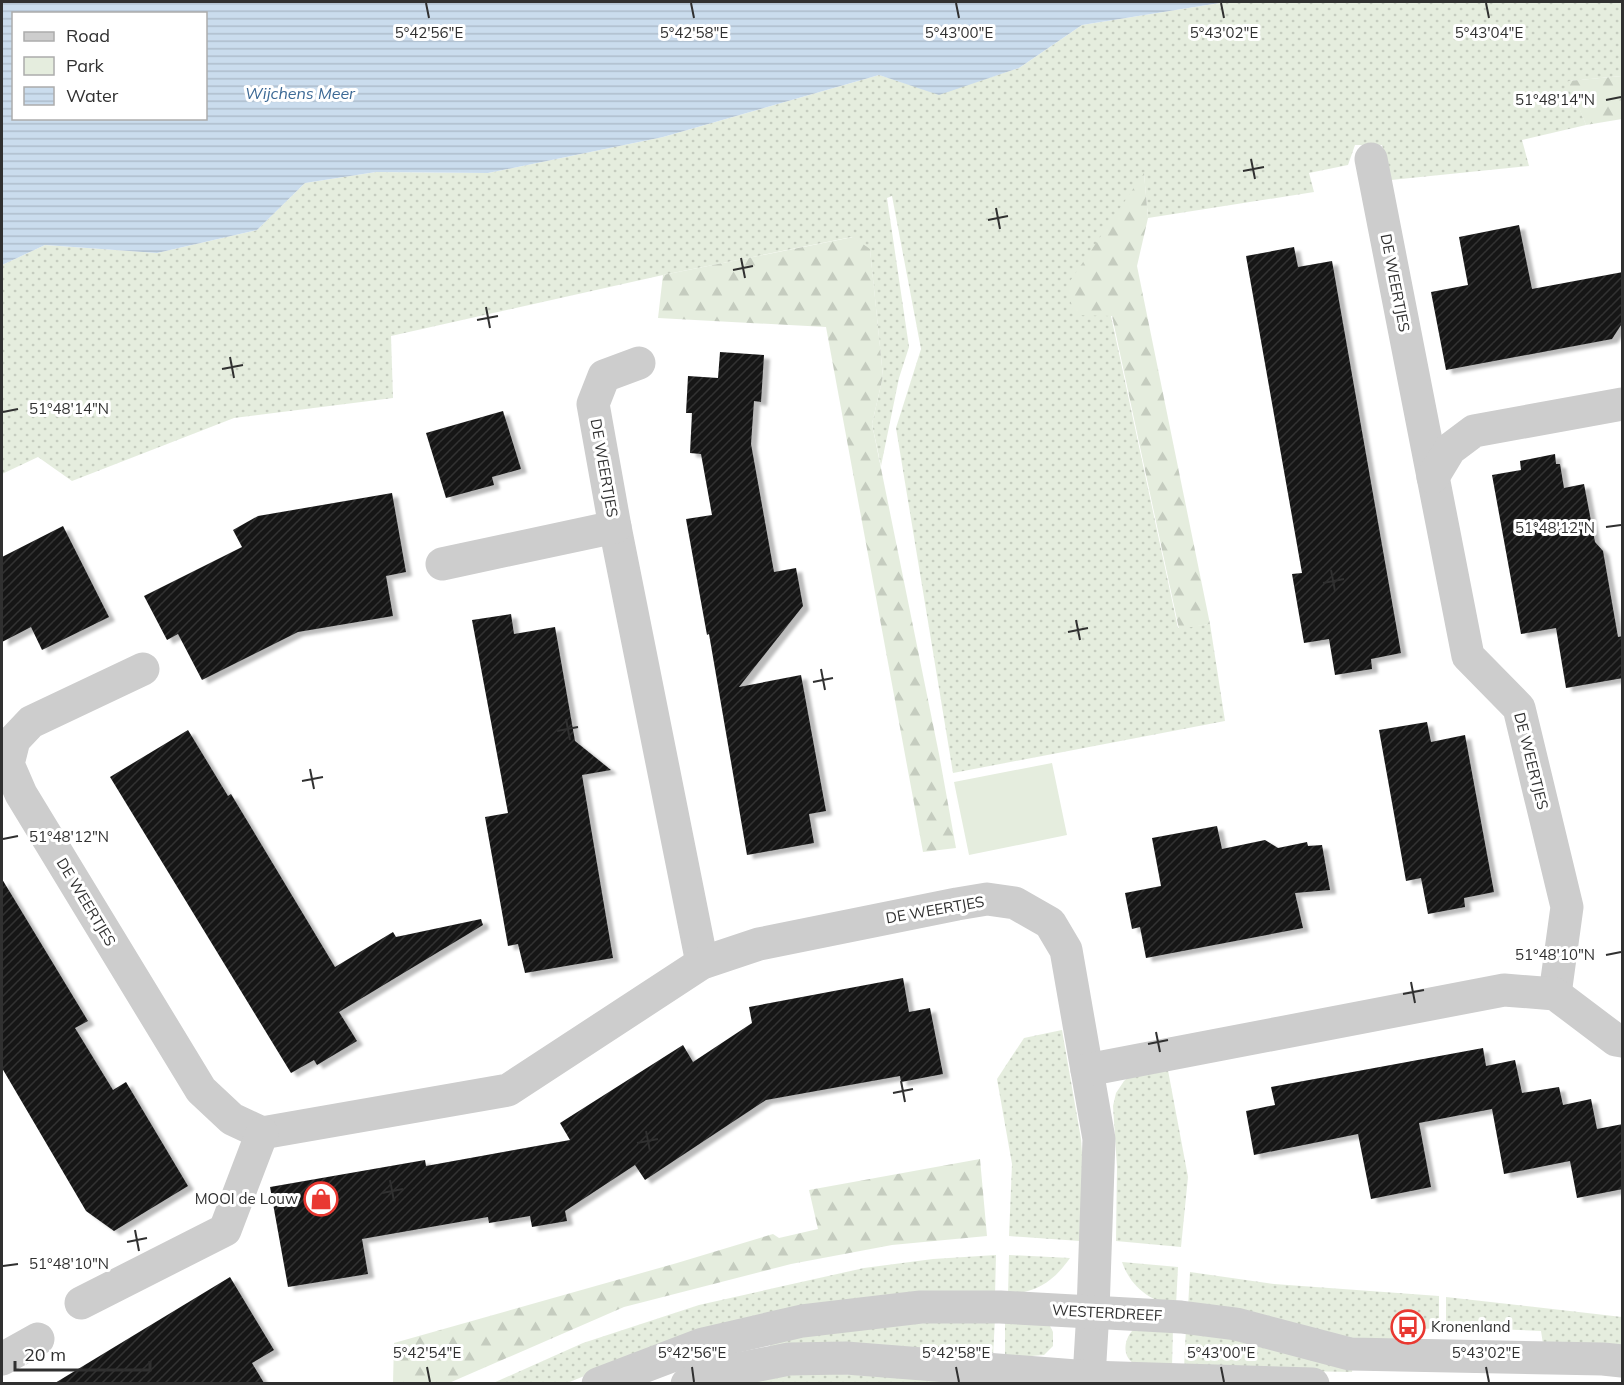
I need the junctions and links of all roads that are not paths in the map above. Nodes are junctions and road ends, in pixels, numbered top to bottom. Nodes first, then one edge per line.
1 (1371, 159) dead end
2 (639, 363) dead end
3 (1623, 404) edge
4 (1433, 477) junction
5 (615, 527) junction
6 (442, 564) dead end
7 (143, 669) dead end
8 (702, 963) junction
9 (1555, 994) junction
10 (1623, 1041) edge
11 (1087, 1070) junction
12 (262, 1133) junction
13 (81, 1304) dead end
14 (1093, 1311) junction
15 (38, 1339) dead end
16 (2, 1359) edge
17 (1623, 1361) edge
18 (1088, 1380) edge
19 (598, 1383) edge
20 (687, 1383) edge
21 (1313, 1383) edge

1 - 4 street, DE WEERTJES
2 - 5 street, DE WEERTJES
3 - 4 street
4 - 9 street, DE WEERTJES
5 - 6 street, DE WEERTJES
5 - 8 street, DE WEERTJES
7 - 12 street, DE WEERTJES
8 - 11 street, DE WEERTJES
8 - 12 street, DE WEERTJES
9 - 10 street
9 - 11 street
11 - 14 street, DE WEERTJES
12 - 13 street
14 - 17 street, WESTERDREEF
14 - 18 street, DE WEERTJES
14 - 19 street, WESTERDREEF
15 - 16 street
18 - 20 street
18 - 21 street

